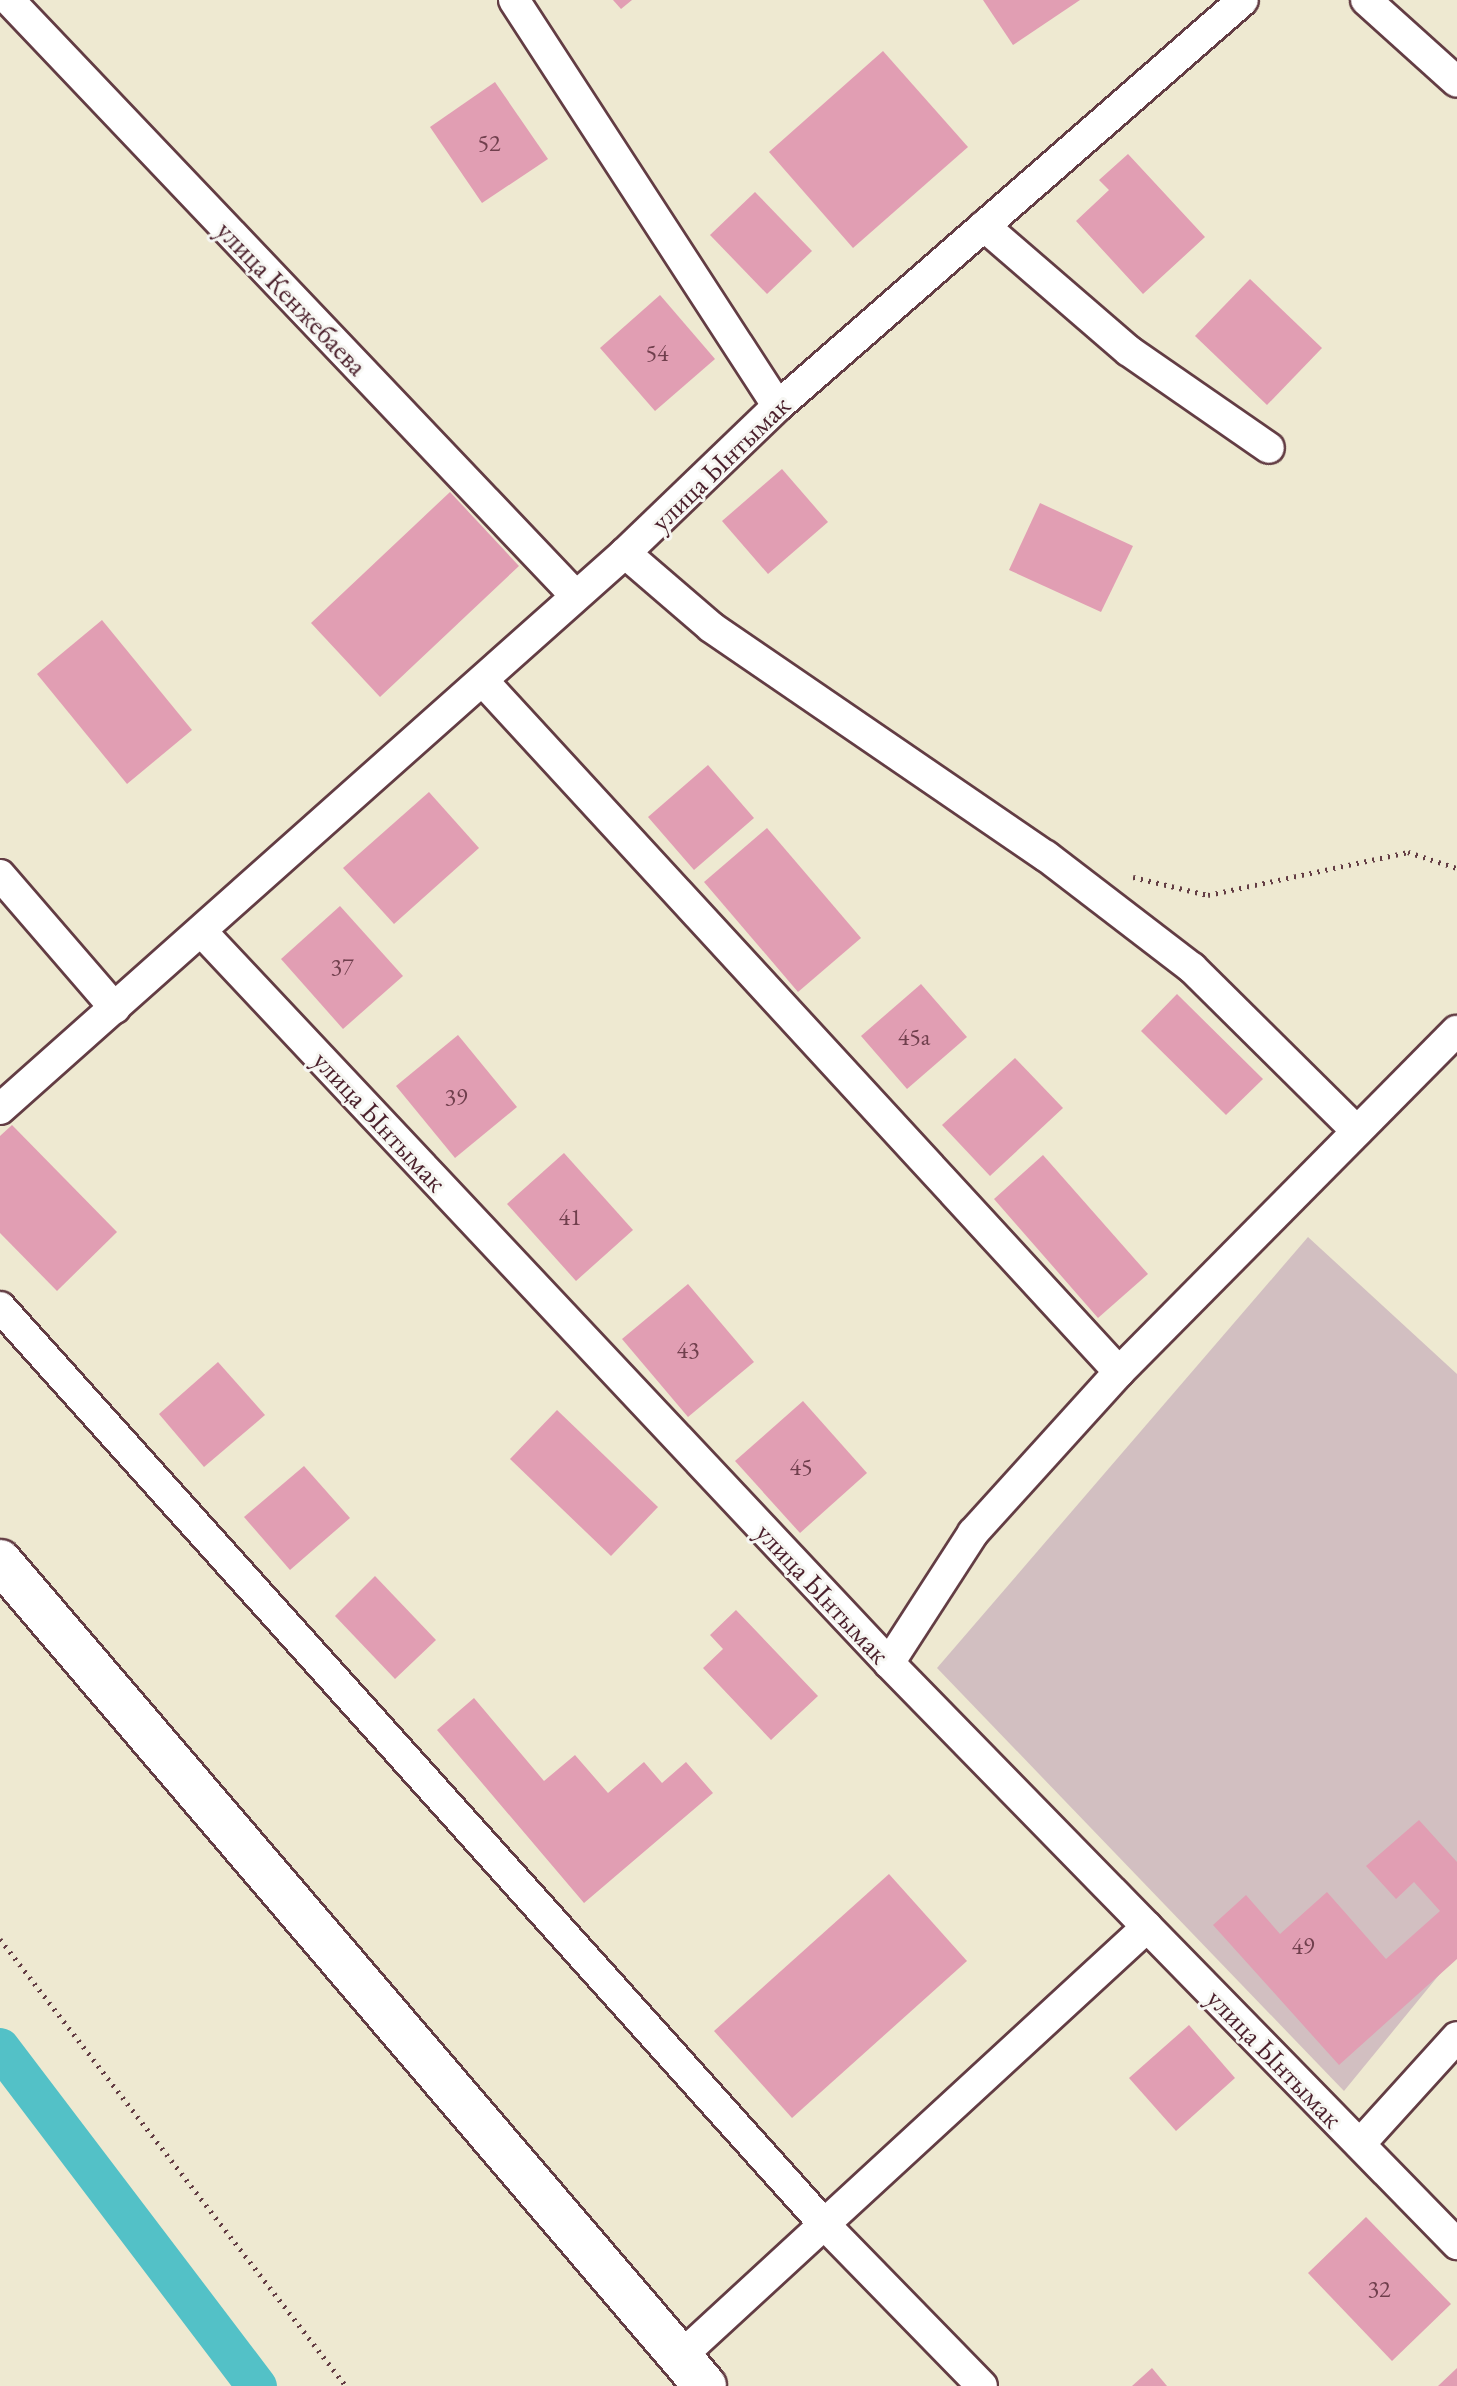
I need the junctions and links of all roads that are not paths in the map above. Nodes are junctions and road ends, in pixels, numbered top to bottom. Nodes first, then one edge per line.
1 (9, 0) edge
2 (514, 0) edge
3 (1243, 0) edge
4 (1366, 0) edge
5 (1457, 82) edge
6 (984, 226) junction
7 (778, 406) junction
8 (1269, 448) dead end
9 (625, 553) junction
10 (575, 595) junction
11 (483, 681) junction
12 (0, 875) edge
13 (201, 931) junction
14 (115, 1008) junction
15 (1457, 1031) edge
16 (0, 1109) edge
17 (1357, 1131) junction
18 (0, 1307) edge
19 (1119, 1372) junction
20 (0, 1561) edge
21 (889, 1663) junction
22 (1147, 1927) junction
23 (1457, 2037) edge
24 (1360, 2144) junction
25 (824, 2224) junction
26 (1457, 2244) edge
27 (694, 2377) edge
28 (982, 2386) edge

1 - 10 street, улица Кенжебаева
2 - 7 street
3 - 6 street, улица Ынтымак
4 - 5 street
6 - 7 street, улица Ынтымак
6 - 8 street
7 - 9 street, улица Ынтымак
9 - 10 street, улица Ынтымак
9 - 17 street
10 - 11 street, улица Ынтымак
11 - 13 street, улица Ынтымак
11 - 19 street
12 - 14 street
13 - 14 street, улица Ынтымак
13 - 21 street, улица Ынтымак
14 - 16 street, улица Ынтымак
15 - 17 street
17 - 19 street
18 - 25 street
19 - 21 street
20 - 27 main road
21 - 22 street, улица Ынтымак
22 - 24 street, улица Ынтымак
22 - 25 street
23 - 24 street
24 - 26 street, улица Ынтымак
25 - 27 street
25 - 28 street

